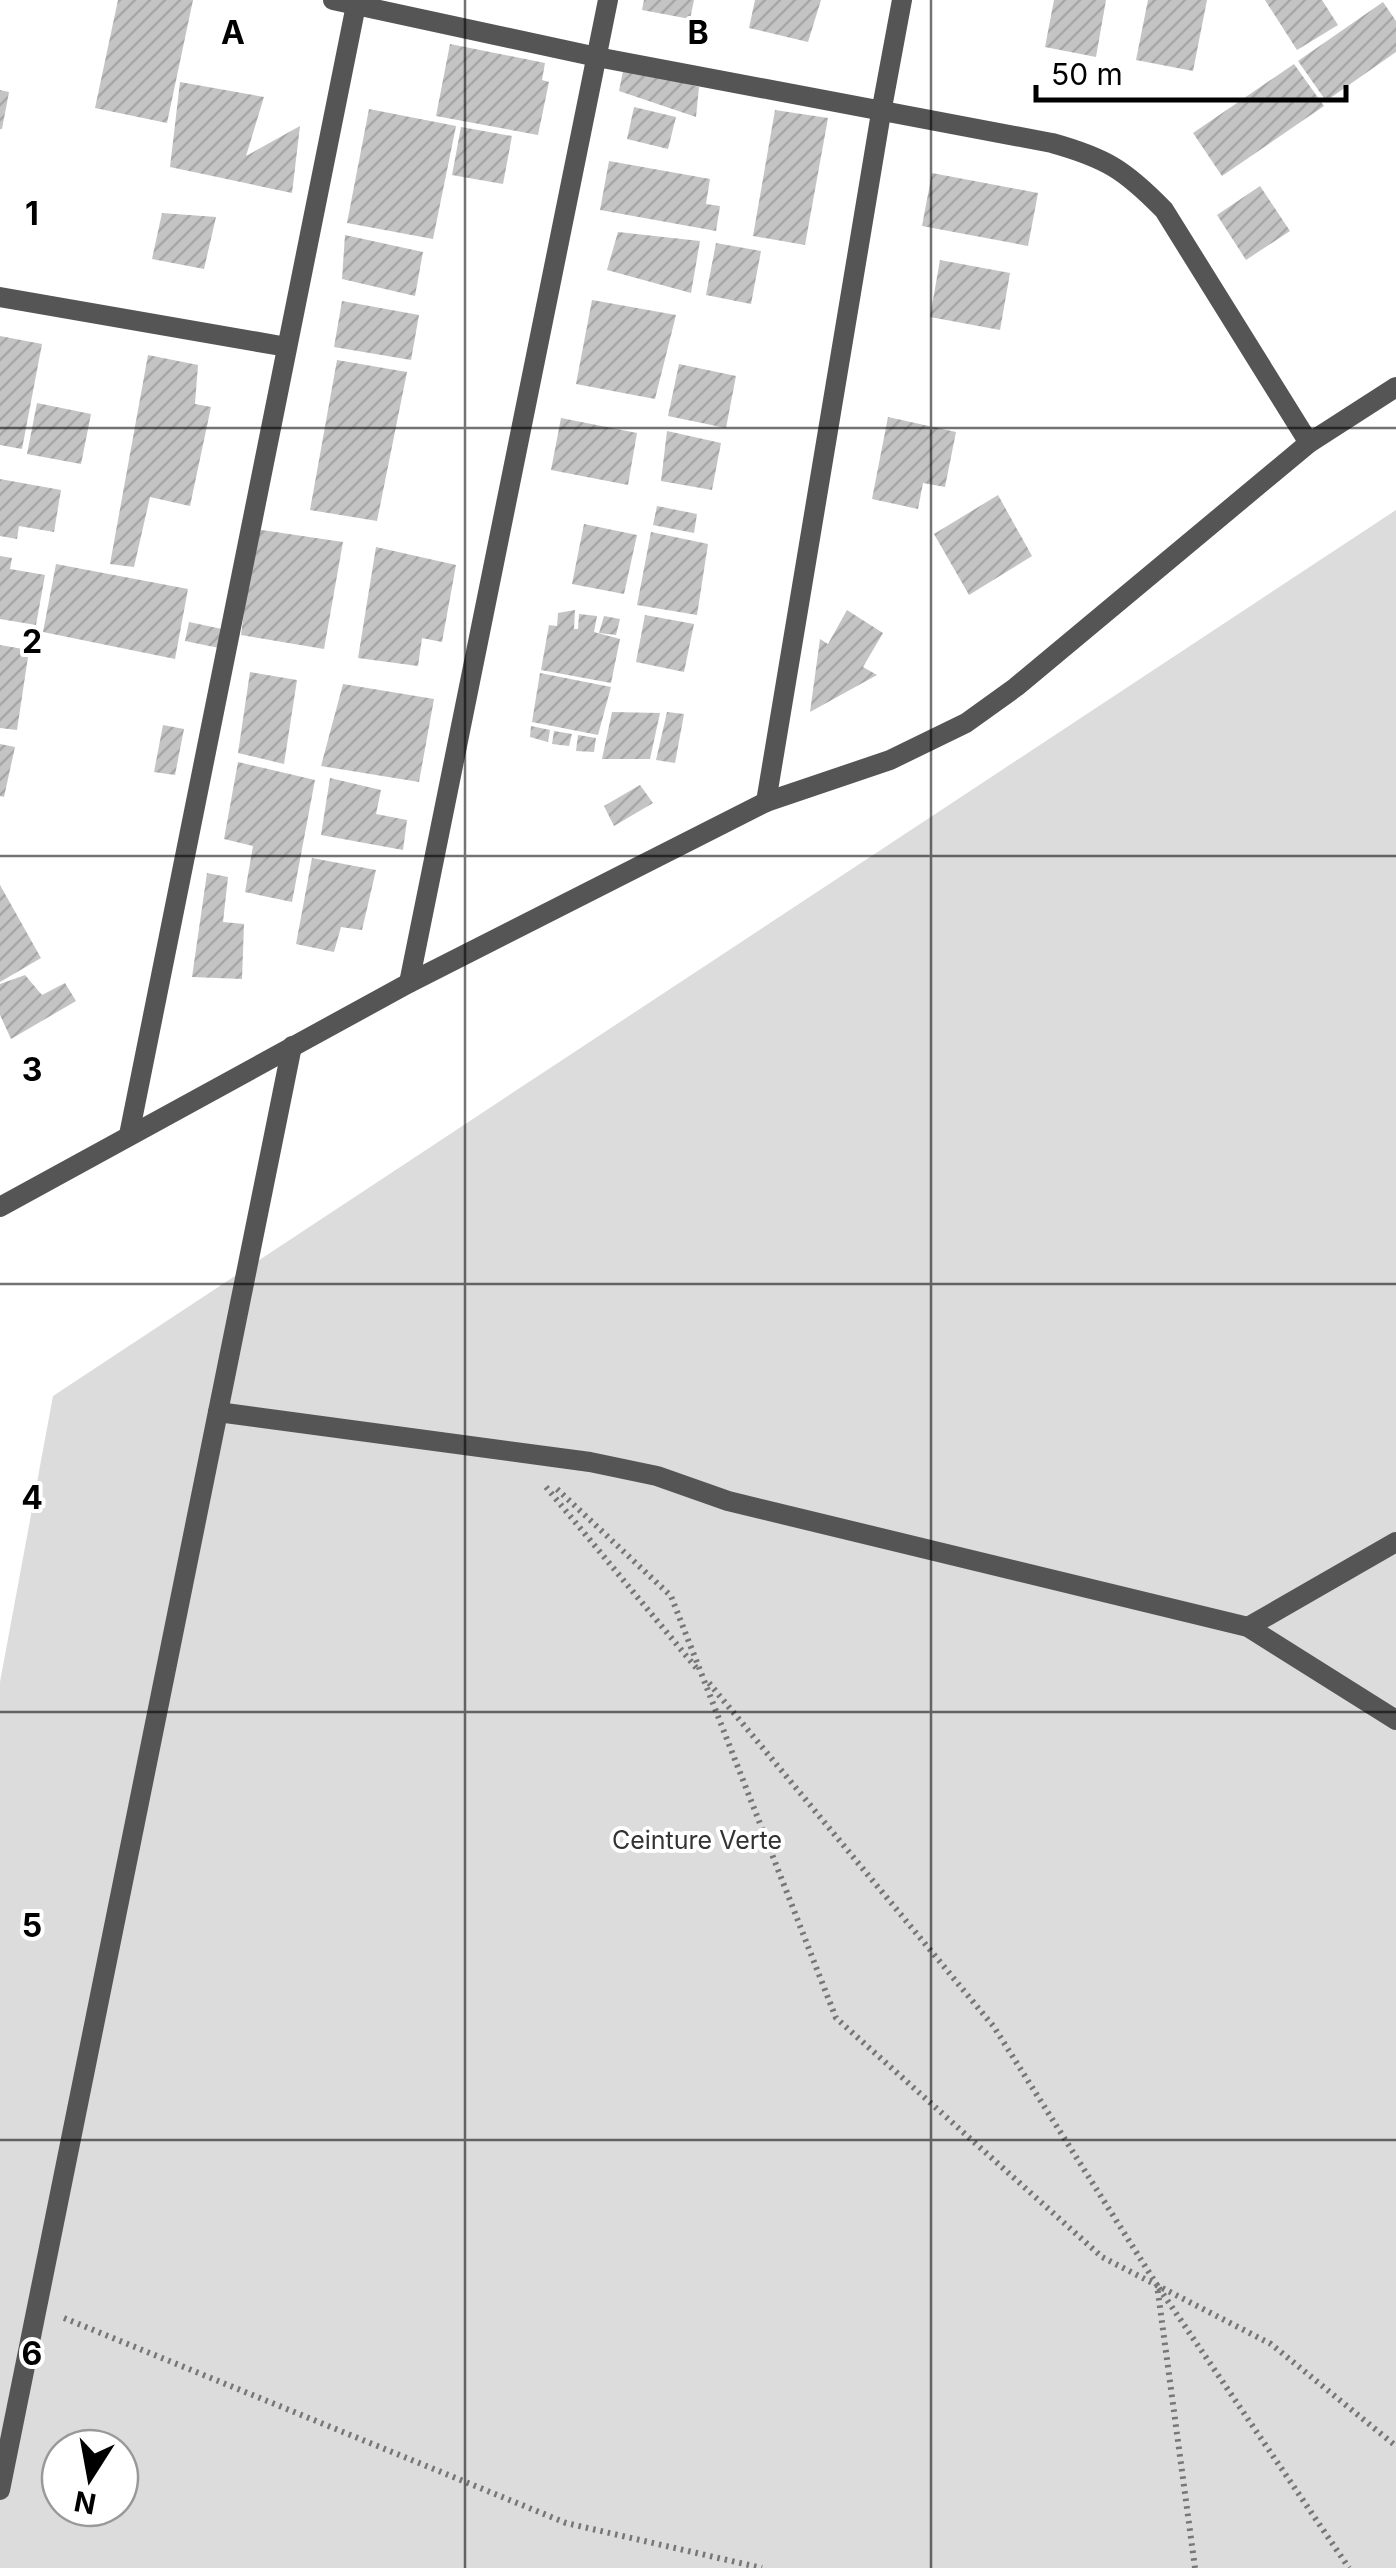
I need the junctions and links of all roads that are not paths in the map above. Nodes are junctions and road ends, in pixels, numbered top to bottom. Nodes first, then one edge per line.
1 (333, 0) edge
2 (608, 0) edge
3 (902, 0) edge
4 (357, 2) edge
5 (598, 57) junction
6 (880, 112) junction
7 (0, 296) edge
8 (288, 346) junction
9 (1396, 387) edge
10 (1309, 443) junction
11 (766, 802) junction
12 (408, 983) junction
13 (292, 1046) junction
14 (130, 1135) junction
15 (0, 1206) edge
16 (218, 1412) junction
17 (1396, 1542) edge
18 (1248, 1627) junction
19 (1396, 1720) edge
20 (0, 2490) edge

1 - 4 street
2 - 5 street
3 - 6 street
4 - 5 street
4 - 8 street
5 - 6 street
5 - 12 street
6 - 10 street
6 - 11 street
7 - 8 street
8 - 14 street
9 - 10 street
10 - 11 street
11 - 12 street
12 - 13 street
13 - 14 street
13 - 16 street
14 - 15 street
16 - 18 street
16 - 20 street
17 - 18 street
18 - 19 street

